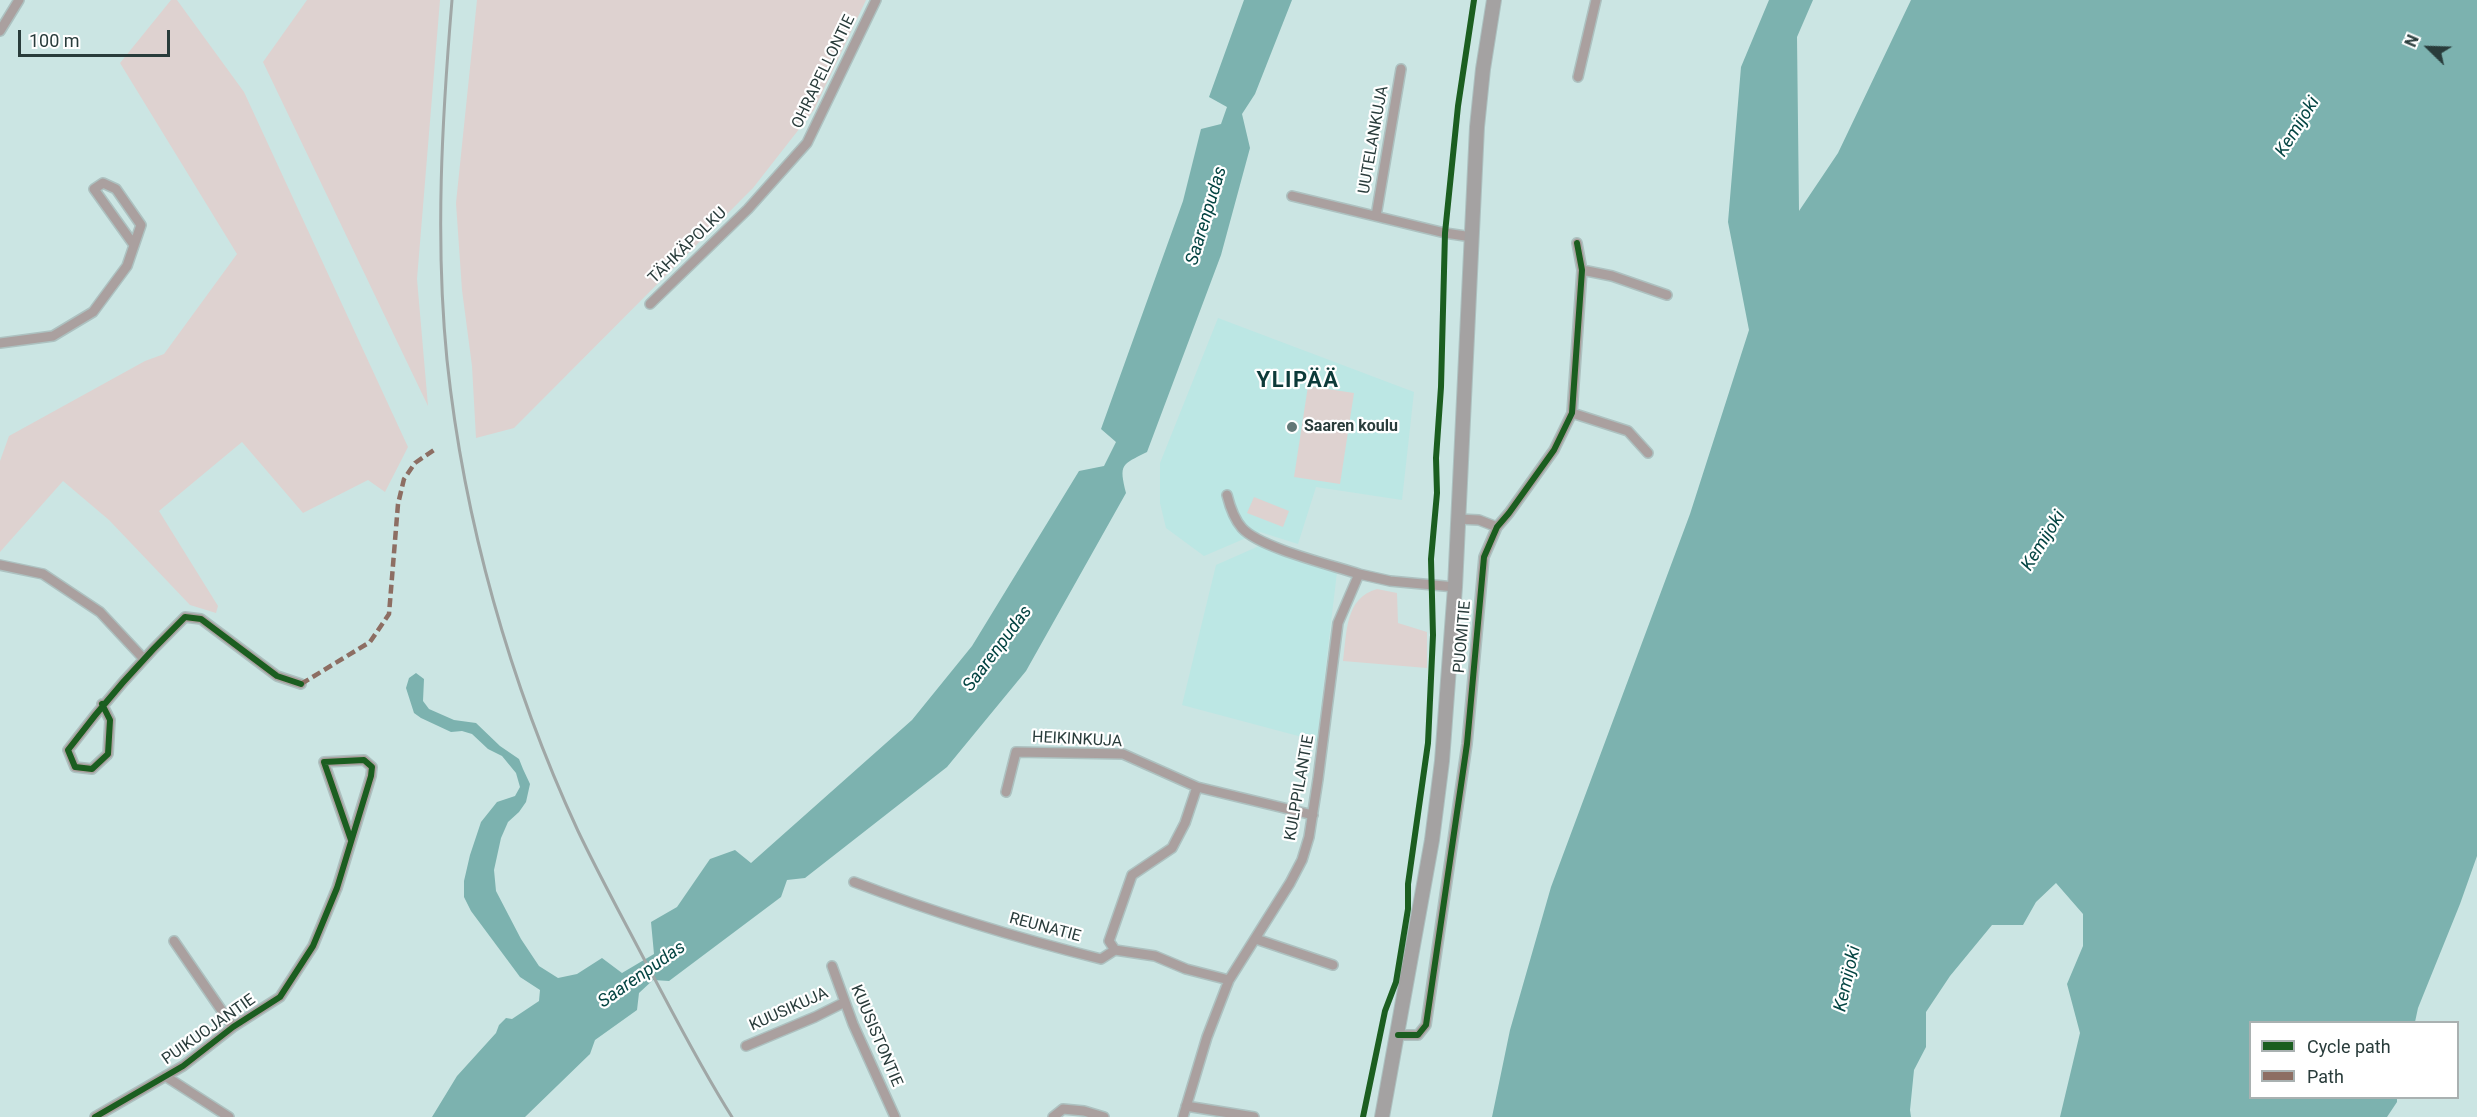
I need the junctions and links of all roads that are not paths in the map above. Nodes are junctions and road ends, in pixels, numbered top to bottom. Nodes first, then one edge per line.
1 (19, 0) edge
2 (876, 0) edge
3 (1494, 0) edge
4 (1596, 0) edge
5 (0, 32) edge
6 (1401, 69) dead end
7 (1578, 77) dead end
8 (1292, 196) dead end
9 (748, 209) joint
10 (1376, 216) junction
11 (1472, 237) junction
12 (1577, 243) dead end
13 (134, 245) junction
14 (1582, 270) junction
15 (1667, 295) dead end
16 (650, 304) dead end
17 (0, 343) edge
18 (1572, 413) junction
19 (1648, 453) dead end
20 (1227, 495) dead end
21 (1458, 519) junction
22 (1497, 527) junction
23 (0, 566) edge
24 (1359, 574) junction
25 (1455, 587) junction
26 (143, 658) junction
27 (302, 684) dead end
28 (102, 704) junction
29 (1197, 787) junction
30 (1006, 792) dead end
31 (1313, 815) junction
32 (351, 840) junction
33 (854, 882) dead end
34 (1256, 939) junction
35 (174, 941) dead end
36 (1115, 950) junction
37 (1333, 964) dead end
38 (832, 966) dead end
39 (1229, 980) junction
40 (845, 1002) junction
41 (233, 1027) junction
42 (1398, 1035) junction
43 (746, 1046) dead end
44 (165, 1076) junction
45 (1186, 1106) junction
46 (95, 1117) edge
47 (229, 1117) edge
48 (895, 1117) edge
49 (1053, 1117) edge
50 (1104, 1117) edge
51 (1183, 1117) edge
52 (1254, 1117) edge
53 (1382, 1117) edge

1 - 5 street
2 - 9 street, OHRAPELLONTIE
3 - 11 main road
4 - 7 street
6 - 10 street, UUTELANKUJA
8 - 10 street, UUTELANKUJA
9 - 16 street, TÄHKÄPOLKU
10 - 11 street, UUTELANKUJA
11 - 21 main road
12 - 14 street, PUOMITIE
13 - 13 street
13 - 17 street
14 - 15 street
14 - 18 street, PUOMITIE
18 - 19 street
18 - 22 street, PUOMITIE
20 - 24 street
21 - 22 street
21 - 25 main road
22 - 42 street, PUOMITIE
23 - 26 street
24 - 25 street
24 - 31 street, KULPPILANTIE
25 - 42 main road
26 - 27 street
26 - 28 street
28 - 28 street
29 - 30 street, HEIKINKUJA
29 - 31 street, HEIKINKUJA
29 - 36 street
31 - 34 street, KULPPILANTIE
32 - 32 street, PUIKUOJANTIE
32 - 41 street, PUIKUOJANTIE
33 - 36 street, REUNATIE
34 - 37 street
34 - 39 street, KULPPILANTIE
35 - 41 street
36 - 39 street, REUNATIE
38 - 40 street, KUUSISTONTIE
39 - 45 street, KULPPILANTIE
40 - 43 street, KUUSIKUJA
40 - 48 street, KUUSISTONTIE
41 - 44 street, PUIKUOJANTIE
42 - 53 main road
44 - 46 street, PUIKUOJANTIE
44 - 47 street
45 - 51 street, KULPPILANTIE
45 - 52 street
49 - 50 street

